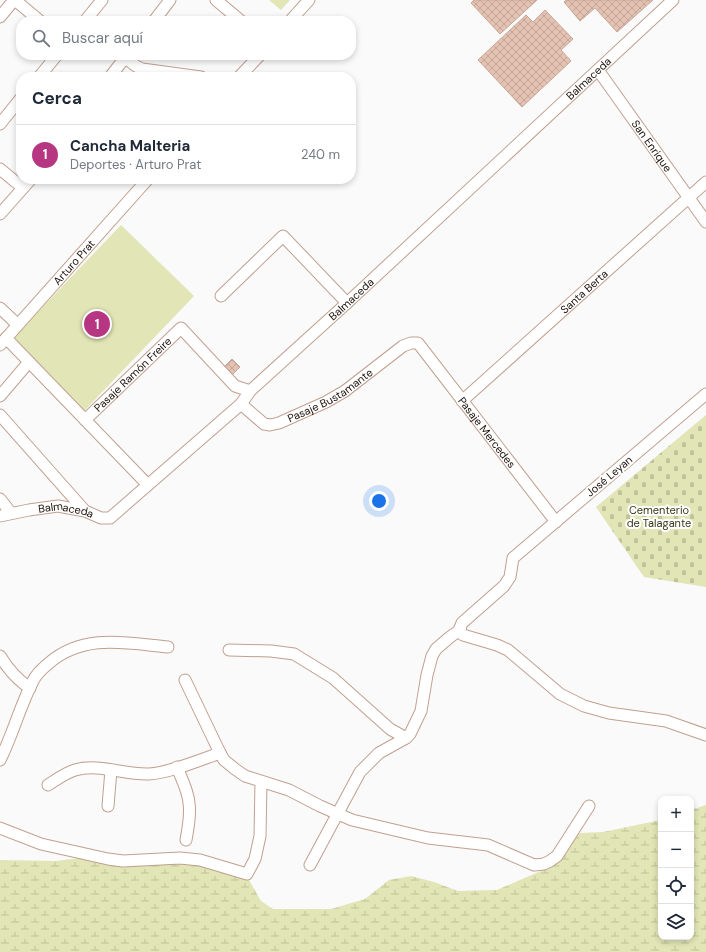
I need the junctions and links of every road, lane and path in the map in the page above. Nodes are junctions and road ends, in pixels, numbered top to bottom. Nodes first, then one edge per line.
1 (15, 0) edge
2 (102, 0) edge
3 (170, 0) edge
4 (216, 0) edge
5 (309, 0) edge
6 (673, 0) edge
7 (34, 16) edge
8 (89, 16) edge
9 (158, 16) edge
10 (235, 16) edge
11 (295, 16) edge
12 (0, 17) edge
13 (53, 60) edge
14 (123, 60) edge
15 (130, 60) edge
16 (255, 60) edge
17 (598, 70) junction
18 (43, 72) edge
19 (114, 72) edge
20 (168, 72) edge
21 (244, 72) edge
22 (16, 104) edge
23 (0, 124) edge
24 (0, 169) edge
25 (16, 179) edge
26 (706, 182) edge
27 (19, 184) edge
28 (141, 184) edge
29 (689, 198) junction
30 (0, 214) edge
31 (706, 222) edge
32 (221, 296) dead end
33 (347, 303) junction
34 (0, 308) edge
35 (18, 325) junction
36 (3, 342) edge
37 (418, 343) joint
38 (29, 362) junction
39 (250, 391) junction
40 (706, 394) edge
41 (0, 396) edge
42 (462, 401) junction
43 (241, 404) junction
44 (0, 415) edge
45 (85, 420) junction
46 (147, 484) junction
47 (0, 499) edge
48 (85, 511) junction
49 (11, 513) junction
50 (0, 516) edge
51 (556, 522) junction
52 (460, 630) junction
53 (168, 646) dead end
54 (229, 650) dead end
55 (0, 656) edge
56 (185, 680) dead end
57 (30, 688) junction
58 (706, 735) edge
59 (406, 738) junction
60 (220, 753) junction
61 (0, 760) edge
62 (177, 767) junction
63 (111, 770) junction
64 (261, 782) junction
65 (48, 785) dead end
66 (108, 806) dead end
67 (589, 806) dead end
68 (338, 814) junction
69 (0, 828) edge
70 (186, 840) dead end
71 (310, 865) dead end

1 - 7 street
1 - 12 street
2 - 8 street
3 - 9 street
4 - 10 street
5 - 11 street
6 - 17 street, Balmaceda
13 - 18 street
14 - 19 street
15 - 20 street
16 - 21 street
17 - 29 street, San Enrique
17 - 33 street, Balmaceda
22 - 23 street
24 - 25 street
26 - 29 street, Santa Berta
27 - 30 street
28 - 35 street, Arturo Prat
29 - 31 street, San Enrique
29 - 42 street, Santa Berta
32 - 33 street
33 - 39 street, Balmaceda
34 - 35 street
35 - 36 street, Arturo Prat
36 - 38 street
37 - 42 street, Pasaje Mercedes
37 - 43 street, Pasaje Bustamante
38 - 41 street
38 - 45 street
39 - 43 street, Balmaceda
39 - 45 street, Pasaje Ramón Freire
40 - 51 street, José Leyan
42 - 51 street, Pasaje Mercedes
43 - 46 street, Balmaceda
44 - 48 street
45 - 46 street
46 - 48 street, Balmaceda
47 - 49 street
48 - 49 street, Balmaceda
49 - 50 street, Balmaceda
51 - 52 street, José Leyan
52 - 58 street
52 - 59 street
53 - 57 street
54 - 59 street
55 - 57 street
56 - 60 street
57 - 61 street
59 - 68 street
60 - 62 street
60 - 64 street
62 - 63 street
62 - 70 street
63 - 65 street
63 - 66 street
64 - 68 street
64 - 69 street
67 - 68 street
68 - 71 street

